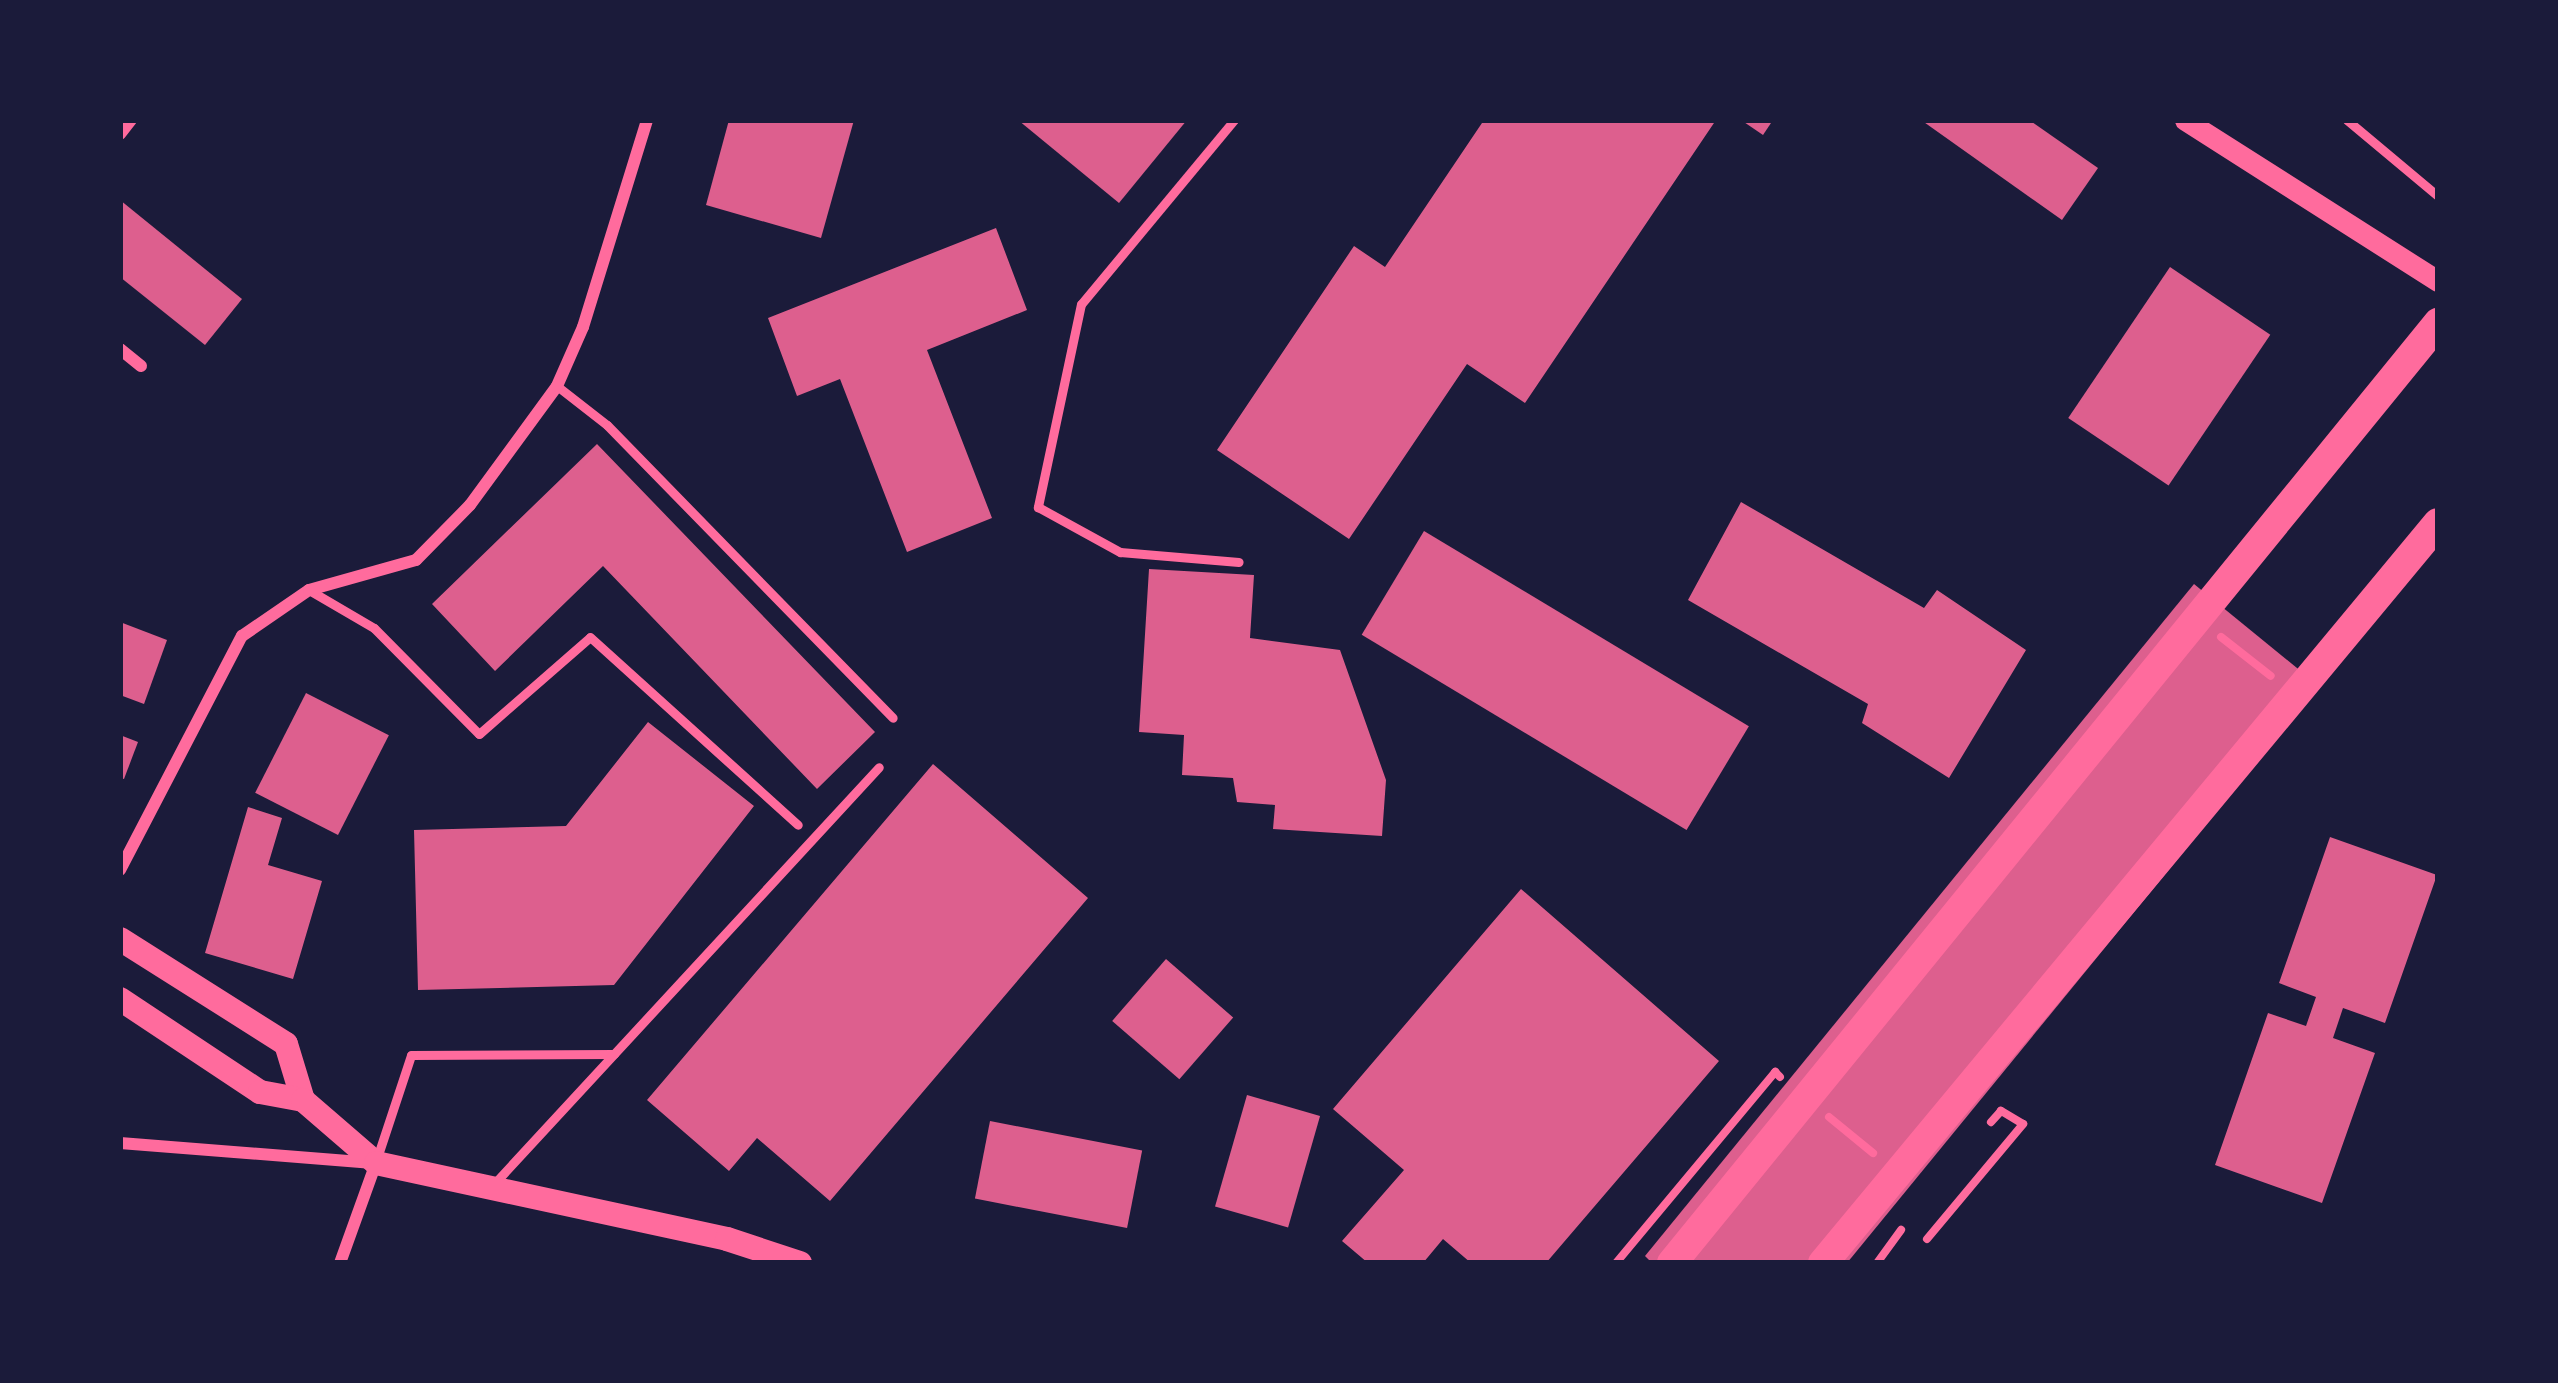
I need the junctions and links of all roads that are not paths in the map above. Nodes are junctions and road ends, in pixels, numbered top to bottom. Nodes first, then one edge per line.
1 (131, 120) edge
2 (647, 120) edge
3 (1234, 120) edge
4 (2185, 120) edge
5 (2347, 120) edge
6 (120, 134) edge
7 (2438, 196) edge
8 (2438, 281) edge
9 (2438, 323) edge
10 (120, 349) edge
11 (141, 366) dead end
12 (557, 386) junction
13 (2438, 523) edge
14 (1239, 562) dead end
15 (309, 590) junction
16 (893, 718) dead end
17 (879, 767) dead end
18 (798, 825) dead end
19 (120, 870) edge
20 (120, 939) edge
21 (120, 999) edge
22 (614, 1054) junction
23 (303, 1100) junction
24 (120, 1143) edge
25 (376, 1163) junction
26 (491, 1188) junction
27 (340, 1263) edge
28 (800, 1263) edge
29 (1672, 1263) edge
30 (1823, 1263) edge

1 - 6 street
2 - 12 street
3 - 14 lane
4 - 8 street
5 - 7 lane
9 - 29 main road
10 - 11 street
12 - 15 street
12 - 16 lane
13 - 30 main road
15 - 18 lane
15 - 19 street
17 - 22 lane
20 - 23 main road
21 - 23 main road
22 - 25 lane
22 - 26 lane
23 - 25 main road
24 - 25 street
25 - 26 main road
25 - 27 street
26 - 28 main road

